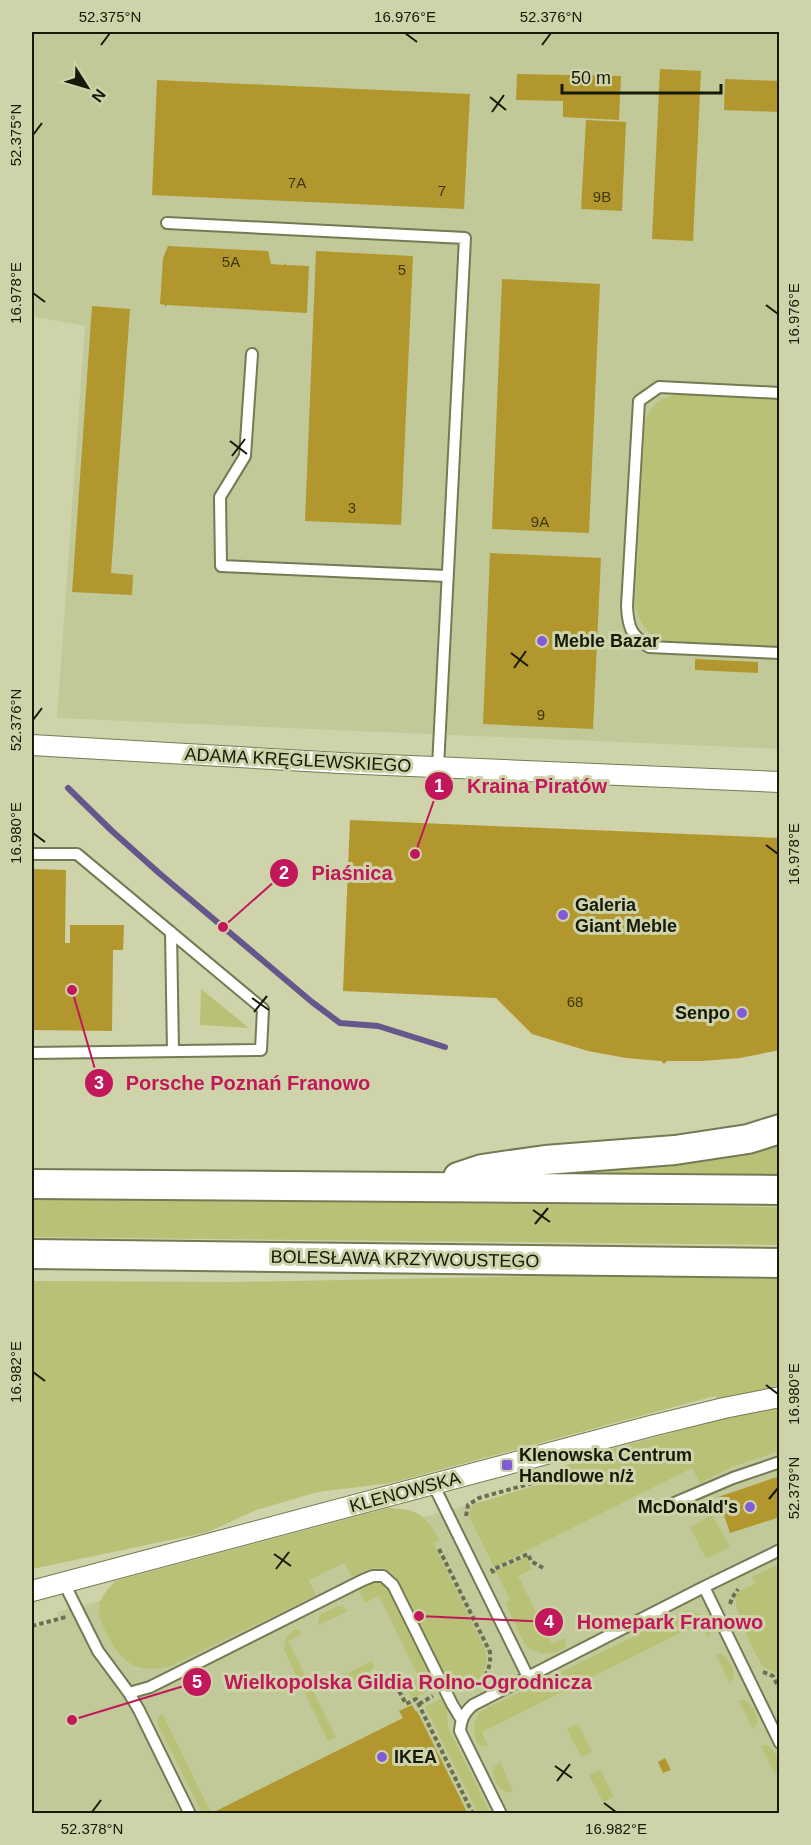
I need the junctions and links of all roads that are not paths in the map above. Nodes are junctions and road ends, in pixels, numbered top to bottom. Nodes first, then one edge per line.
1 (167, 223) dead end
2 (252, 354) dead end
3 (780, 393) edge
4 (447, 576) junction
5 (780, 653) edge
6 (32, 745) edge
7 (438, 767) junction
8 (780, 782) edge
9 (32, 854) edge
10 (171, 932) junction
11 (173, 1051) junction
12 (32, 1053) edge
13 (780, 1129) edge
14 (32, 1184) edge
15 (430, 1186) junction
16 (780, 1190) edge
17 (32, 1254) edge
18 (780, 1263) edge
19 (780, 1397) edge
20 (780, 1462) edge
21 (433, 1485) junction
22 (665, 1507) dead end
23 (780, 1551) edge
24 (64, 1583) junction
25 (704, 1587) junction
26 (32, 1591) edge
27 (528, 1677) junction
28 (129, 1693) junction
29 (461, 1719) junction
30 (780, 1743) edge
31 (190, 1814) edge
32 (501, 1814) edge

1 - 4 lane
2 - 4 lane
3 - 5 lane
4 - 7 lane
6 - 7 street, ADAMA KRĘGLEWSKIEGO
7 - 8 street, ADAMA KRĘGLEWSKIEGO
9 - 10 lane
10 - 11 lane
10 - 11 lane
11 - 12 lane
13 - 15 main road
14 - 15 main road
15 - 16 main road
17 - 18 main road, BOLESŁAWA KRZYWOUSTEGO
19 - 21 street, KLENOWSKA
20 - 22 lane
21 - 24 street, KLENOWSKA
21 - 27 lane
23 - 25 lane
24 - 26 street, KLENOWSKA
24 - 28 lane
25 - 27 lane
25 - 30 lane
27 - 29 lane
28 - 29 lane
28 - 31 lane
29 - 32 lane

